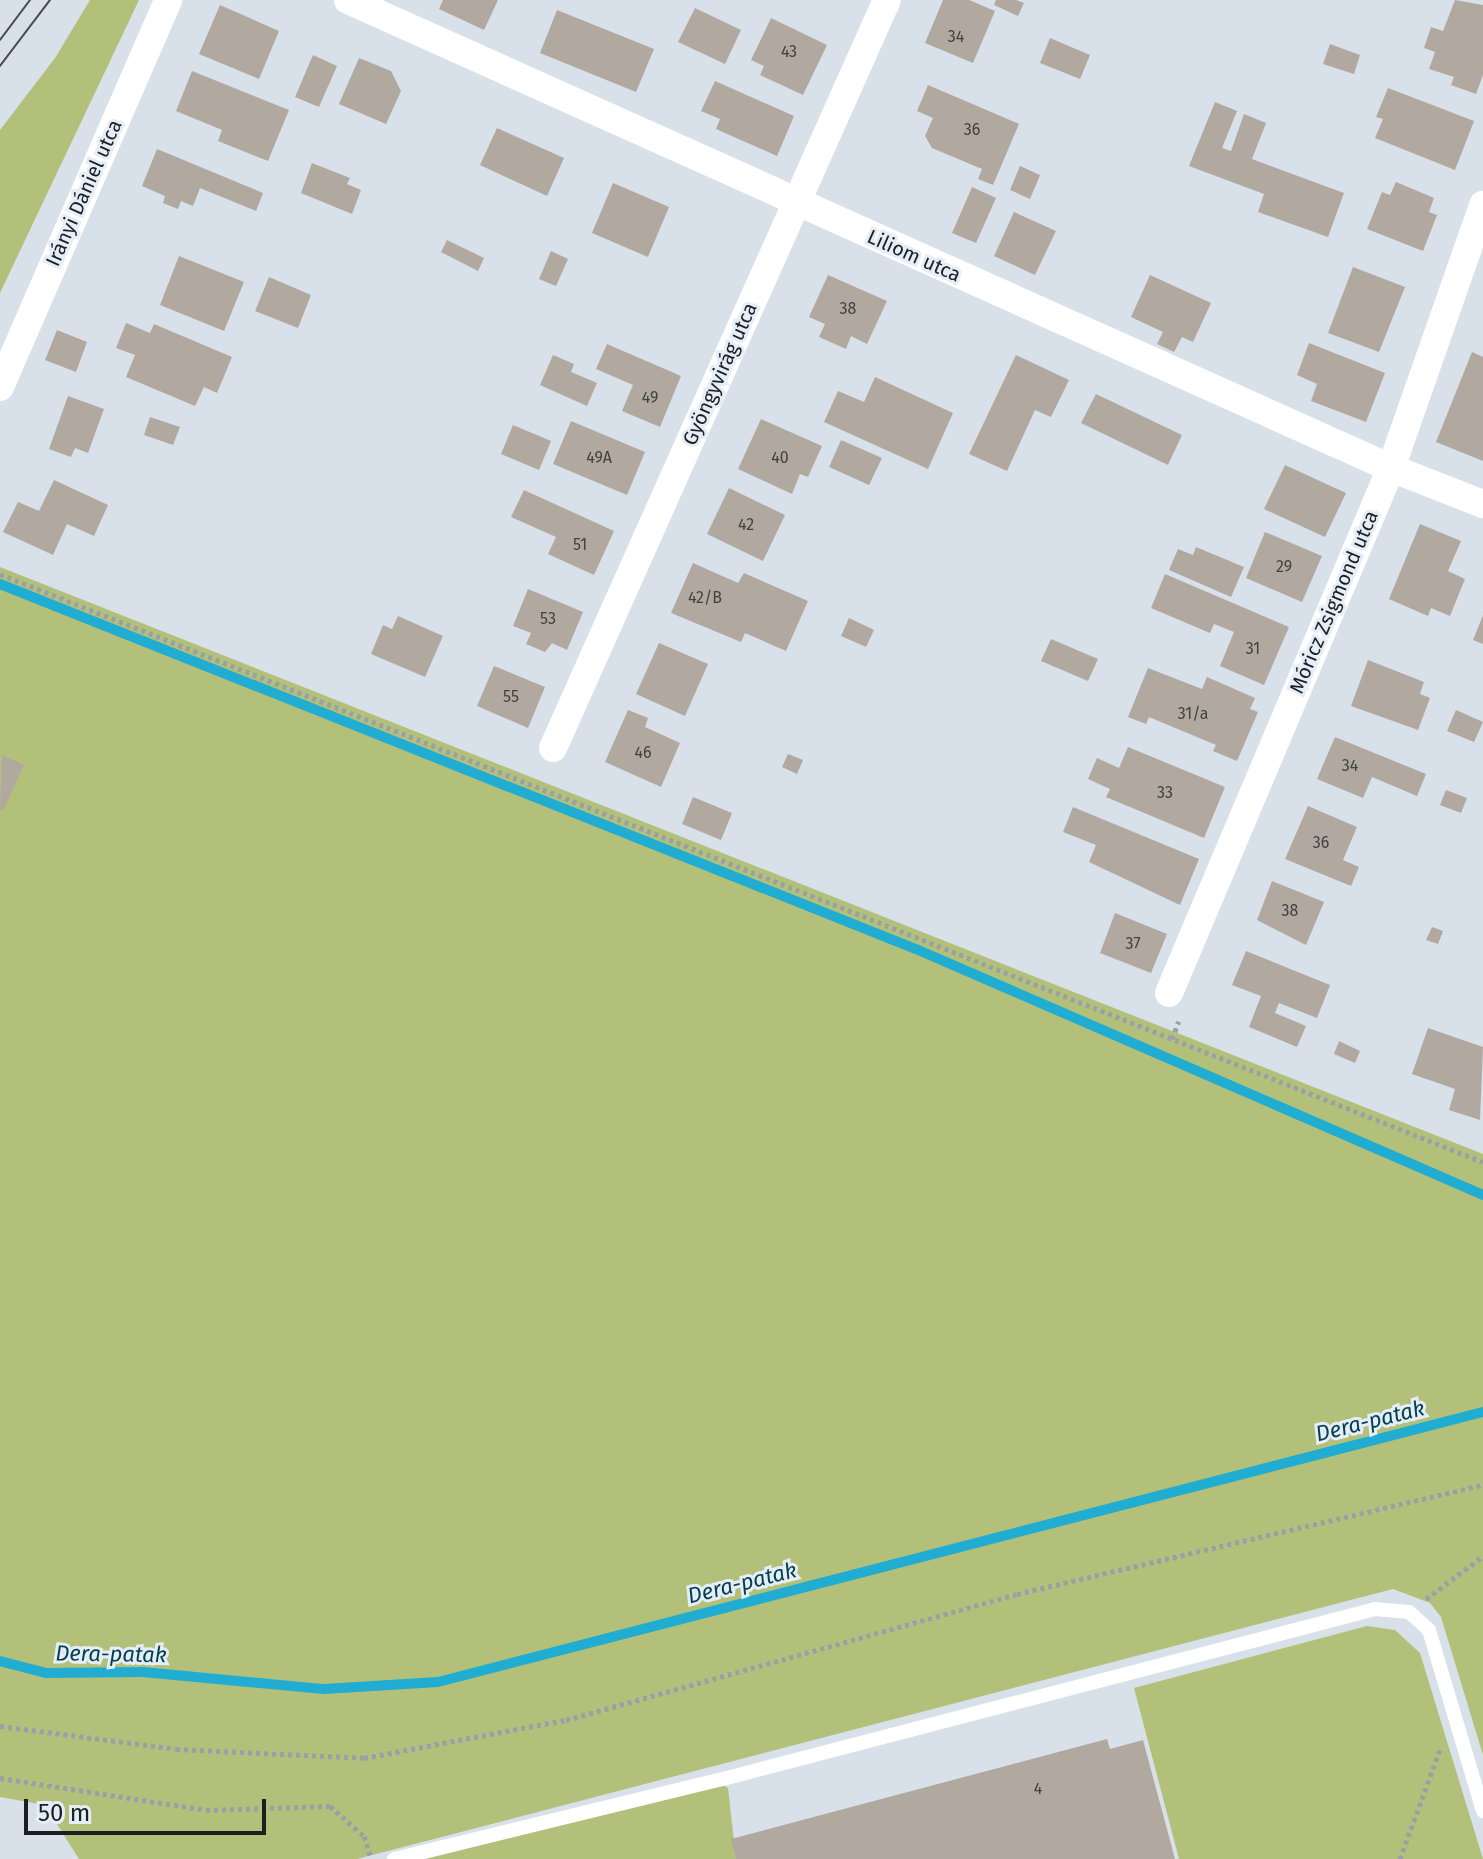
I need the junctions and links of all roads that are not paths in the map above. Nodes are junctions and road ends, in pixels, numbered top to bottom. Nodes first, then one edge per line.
1 (168, 0) edge
2 (348, 0) edge
3 (887, 0) edge
4 (796, 203) junction
5 (1483, 205) edge
6 (0, 387) edge
7 (1391, 468) junction
8 (1483, 504) edge
9 (553, 748) dead end
10 (1176, 1003) road end
11 (1483, 1811) edge
12 (394, 1859) edge

1 - 6 street, Irányi Dániel utca
2 - 4 street, Liliom utca
3 - 4 street, Gyöngyvirág utca
4 - 7 street, Liliom utca
4 - 9 street, Gyöngyvirág utca
5 - 7 street, Móricz Zsigmond utca
7 - 8 street, Liliom utca
7 - 10 street, Móricz Zsigmond utca
11 - 12 lane

